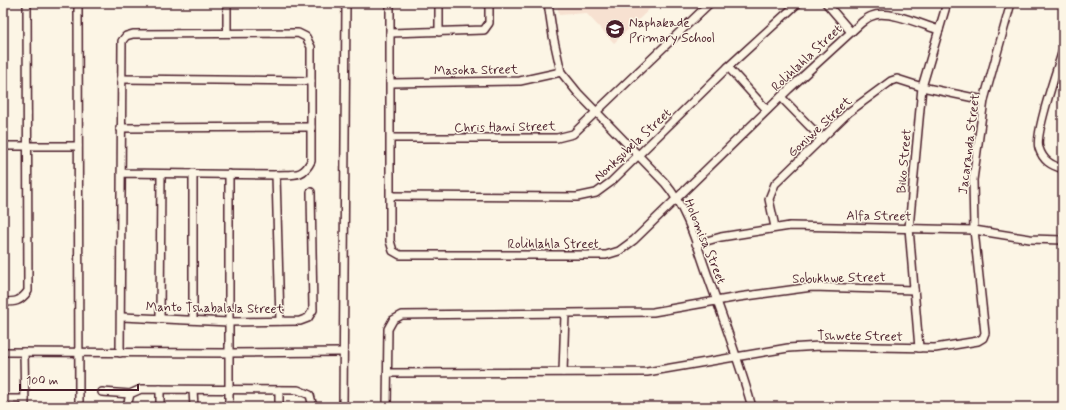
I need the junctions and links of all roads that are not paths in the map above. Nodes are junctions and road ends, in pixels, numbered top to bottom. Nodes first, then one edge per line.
1 (27, 3) edge
2 (78, 3) edge
3 (227, 3) edge
4 (346, 3) edge
5 (390, 3) edge
6 (439, 3) edge
7 (489, 3) edge
8 (548, 3) edge
9 (710, 3) edge
10 (798, 3) edge
11 (826, 3) edge
12 (947, 3) edge
13 (1011, 3) edge
14 (939, 30) junction
15 (439, 32) junction
16 (851, 32) junction
17 (227, 33) junction
18 (390, 33) junction
19 (1063, 50) edge
20 (728, 67) junction
21 (562, 72) junction
22 (121, 79) junction
23 (311, 81) junction
24 (391, 83) junction
25 (922, 87) junction
26 (781, 97) junction
27 (984, 100) junction
28 (767, 110) junction
29 (596, 112) junction
30 (311, 127) junction
31 (120, 128) junction
32 (392, 138) junction
33 (822, 139) junction
34 (3, 146) edge
35 (27, 146) junction
36 (78, 146) junction
37 (638, 156) junction
38 (1063, 169) edge
39 (120, 173) junction
40 (161, 174) junction
41 (193, 174) junction
42 (229, 174) junction
43 (276, 175) junction
44 (311, 192) dead end
45 (391, 196) junction
46 (677, 198) junction
47 (775, 227) junction
48 (909, 228) junction
49 (974, 230) junction
50 (1063, 240) edge
51 (696, 244) junction
52 (914, 290) junction
53 (3, 302) edge
54 (717, 302) junction
55 (565, 314) junction
56 (122, 317) junction
57 (160, 319) junction
58 (194, 319) junction
59 (280, 321) junction
60 (230, 322) junction
61 (983, 338) joint
62 (919, 348) junction
63 (3, 352) edge
64 (24, 352) junction
65 (342, 352) junction
66 (78, 353) junction
67 (120, 353) junction
68 (229, 353) junction
69 (736, 357) junction
70 (563, 372) junction
71 (388, 373) junction
72 (160, 389) junction
73 (228, 389) junction
74 (193, 390) junction
75 (279, 390) junction
76 (102, 392) dead end
77 (130, 394) junction
78 (3, 399) edge
79 (25, 399) junction
80 (25, 407) edge
81 (79, 407) edge
82 (127, 407) edge
83 (160, 407) edge
84 (194, 407) edge
85 (229, 407) edge
86 (279, 407) edge
87 (313, 407) edge
88 (343, 407) edge
89 (387, 407) edge
90 (752, 407) edge

1 - 35 street
2 - 36 street
3 - 17 street
4 - 65 street
5 - 18 street, Rolihlahla Street
6 - 15 street
7 - 15 street
8 - 21 street, Holomisa Street
9 - 29 street, Chris Hani Street
10 - 20 street, Nonkqubela Street
11 - 16 street
12 - 14 street, Biko Street
13 - 27 street, Jacaranda Street
14 - 16 street, Rolihlahla Street
14 - 25 street, Biko Street
15 - 18 street
16 - 26 street, Rolihlahla Street
17 - 22 street
17 - 23 street
18 - 24 street, Rolihlahla Street
19 - 38 street
20 - 28 street
20 - 37 street, Nonkqubela Street
21 - 24 street, Masoka Street
21 - 29 street, Holomisa Street
22 - 23 street
22 - 31 street
23 - 30 street
24 - 32 street, Rolihlahla Street
25 - 27 street, Goniwe Street
25 - 33 street, Goniwe Street
25 - 48 street, Biko Street
26 - 28 street, Rolihlahla Street
26 - 33 street
27 - 49 street, Jacaranda Street
28 - 46 street, Rolihlahla Street
29 - 32 street, Chris Hani Street
29 - 37 street, Holomisa Street
30 - 31 street
30 - 43 street
31 - 39 street
32 - 45 street, Rolihlahla Street
33 - 47 street, Goniwe Street
34 - 35 street
35 - 36 street
35 - 53 street
36 - 66 street
37 - 45 street, Nonkqubela Street
37 - 46 street, Holomisa Street
39 - 40 street
39 - 56 street
40 - 41 street
40 - 57 street
41 - 42 street
41 - 58 street
42 - 43 street
42 - 60 street
43 - 59 street
44 - 59 street, Manto Tshabalala Street
45 - 46 street, Rolihlahla Street
46 - 51 street, Holomisa Street
47 - 48 street, Alfa Street
47 - 51 street, Alfa Street
48 - 49 street, Alfa Street
48 - 52 street, Biko Street
49 - 50 street, Alfa Street
49 - 61 street, Jacaranda Street
51 - 54 street, Holomisa Street
52 - 54 street, Sobukhwe Street
52 - 62 street, Biko Street
54 - 55 street, Sobukhwe Street
54 - 69 street, Holomisa Street
55 - 70 street
55 - 71 street, Sobukhwe Street
56 - 57 street, Manto Tshabalala Street
56 - 67 street
57 - 58 street, Manto Tshabalala Street
58 - 60 street, Manto Tshabalala Street
59 - 60 street, Manto Tshabalala Street
60 - 68 street
61 - 62 street, Tshwete Street
62 - 69 street, Tshwete Street
63 - 64 street
64 - 66 street
64 - 79 street
65 - 68 street
65 - 88 street
66 - 67 street
66 - 81 street
67 - 68 street
68 - 73 street
69 - 70 street, Tshwete Street
69 - 90 street, Holomisa Street
70 - 71 street, Tshwete Street
71 - 89 street, Sobukhwe Street
72 - 74 street
72 - 77 street
72 - 83 street
73 - 74 street
73 - 75 street
73 - 85 street
74 - 84 street
75 - 86 street
75 - 87 street
76 - 77 street
77 - 82 street
78 - 79 street
79 - 80 street

